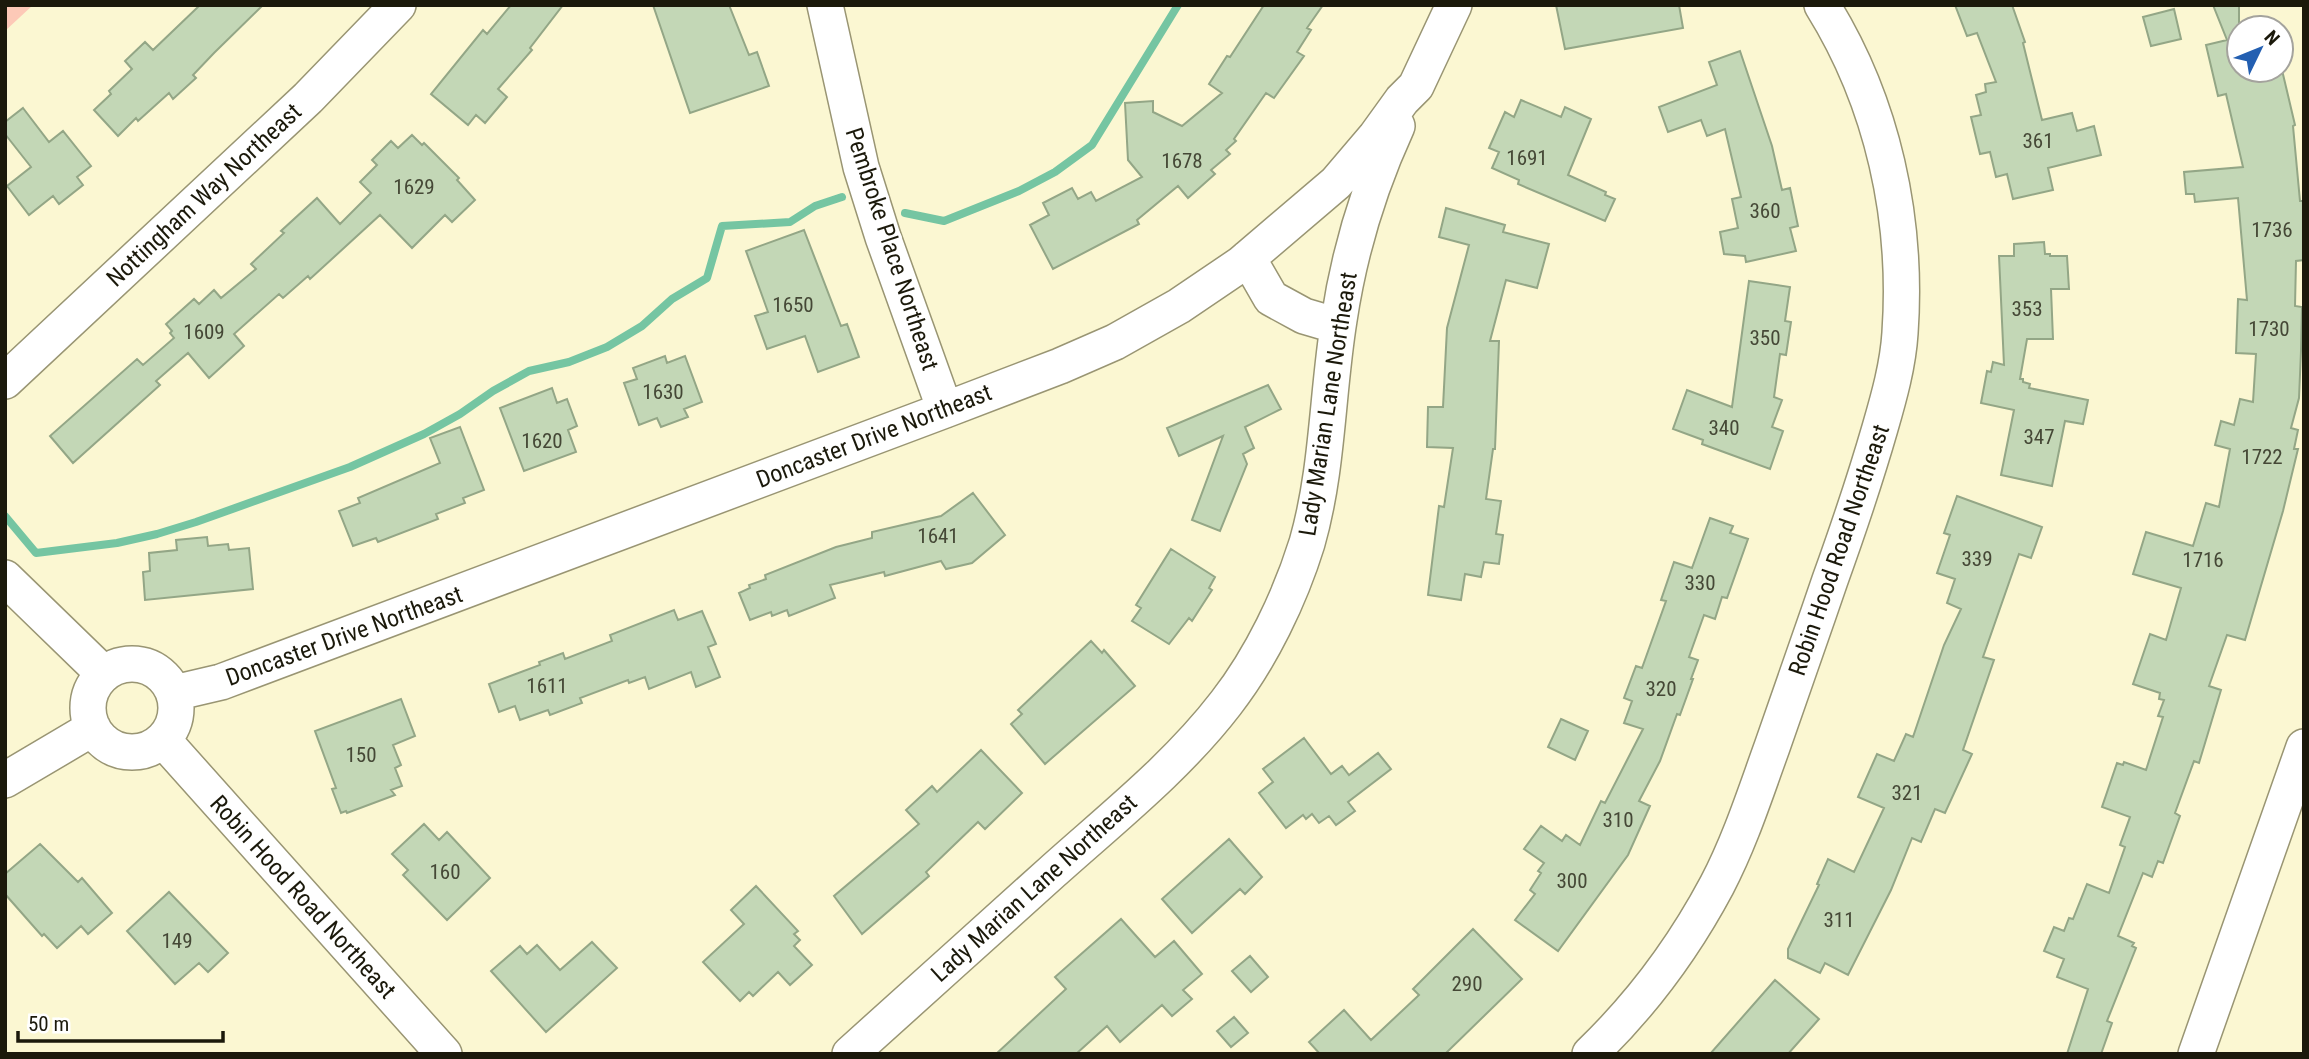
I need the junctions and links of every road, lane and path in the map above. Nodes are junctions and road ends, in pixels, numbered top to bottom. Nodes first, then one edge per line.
1 (398, 5) edge
2 (825, 5) edge
3 (1454, 5) edge
4 (1822, 5) edge
5 (1416, 86) junction
6 (1248, 258) junction
7 (1338, 326) junction
8 (5, 381) edge
9 (945, 410) junction
10 (5, 578) edge
11 (104, 674) junction
12 (174, 693) junction
13 (93, 728) junction
14 (163, 740) junction
15 (2304, 747) edge
16 (5, 780) edge
17 (1609, 1048) edge
18 (444, 1054) edge
19 (850, 1054) edge
20 (2196, 1054) edge

1 - 8 street, Nottingham Way Northeast
2 - 9 street, Pembroke Place Northeast
3 - 5 street, Doncaster Drive Northeast
4 - 17 street, Robin Hood Road Northeast
5 - 6 street, Doncaster Drive Northeast
5 - 7 street, Lady Marian Lane Northeast
6 - 7 street
6 - 9 street, Doncaster Drive Northeast
7 - 19 street, Lady Marian Lane Northeast
9 - 12 street, Doncaster Drive Northeast
10 - 11 street
11 - 12 street
11 - 13 street
12 - 14 street
13 - 14 street
13 - 16 street
14 - 18 street, Robin Hood Road Northeast
15 - 20 street

